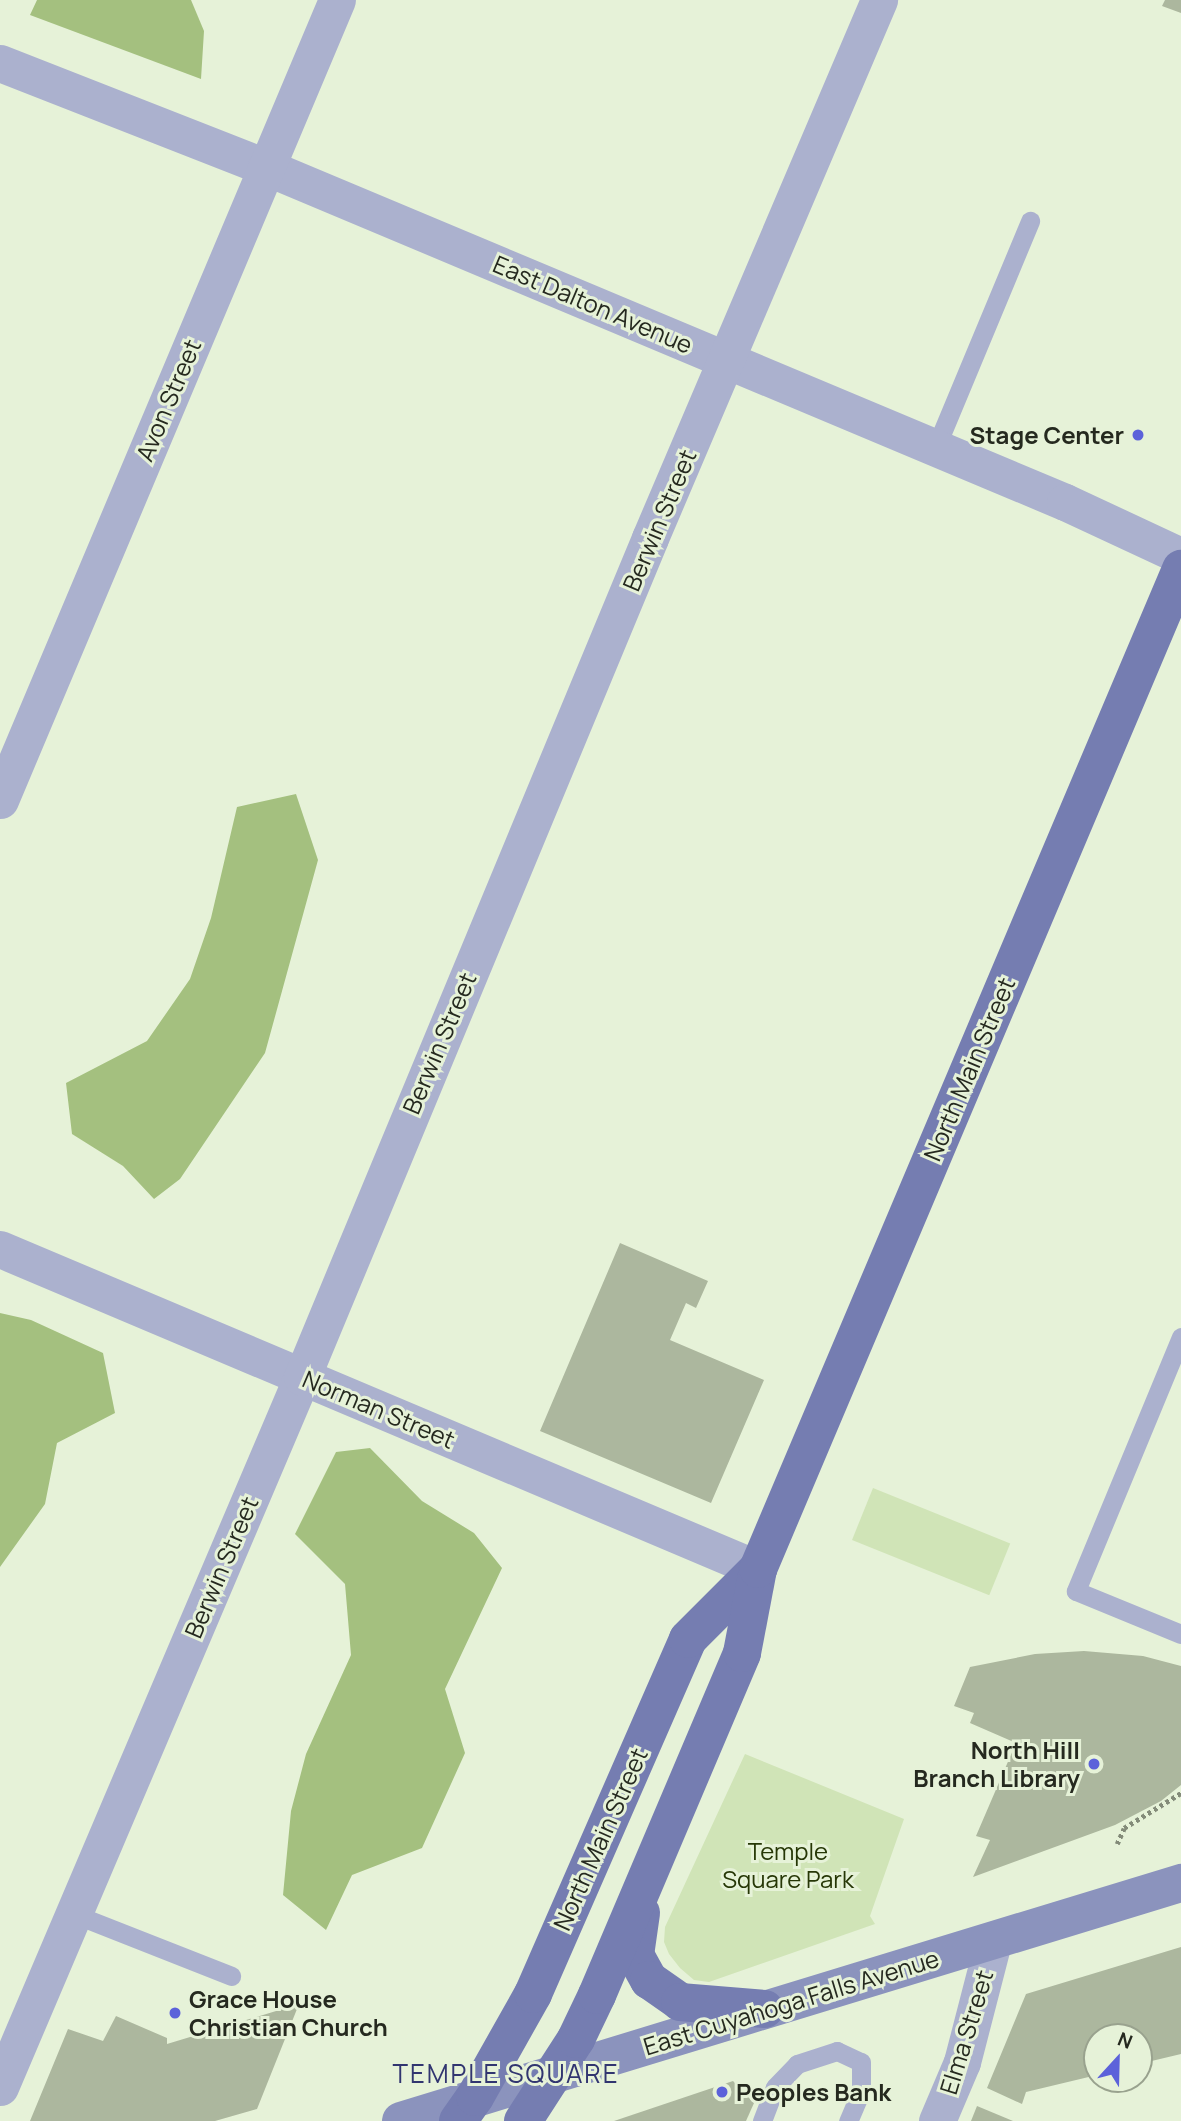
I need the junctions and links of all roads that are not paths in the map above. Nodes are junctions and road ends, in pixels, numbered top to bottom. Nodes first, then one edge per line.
1 (337, 0) edge
2 (879, 0) edge
3 (0, 63) edge
4 (267, 167) junction
5 (1030, 220) dead end
6 (726, 359) junction
7 (936, 447) junction
8 (1181, 556) edge
9 (1181, 569) edge
10 (0, 800) edge
11 (0, 1249) edge
12 (1181, 1337) edge
13 (302, 1377) junction
14 (758, 1570) junction
15 (1181, 1634) edge
16 (659, 1846) junction
17 (1181, 1883) edge
18 (74, 1914) junction
19 (993, 1942) junction
20 (231, 1976) dead end
21 (765, 2009) junction
22 (556, 2072) junction
23 (0, 2087) edge
24 (466, 2109) edge
25 (401, 2121) edge
26 (523, 2121) edge
27 (762, 2121) edge
28 (848, 2121) edge
29 (937, 2121) edge

1 - 4 street, Avon Street
2 - 6 street, Berwin Street
3 - 4 street, East Dalton Avenue
4 - 6 street, East Dalton Avenue
4 - 10 street, Avon Street
5 - 7 lane
6 - 7 street, East Dalton Avenue
6 - 13 street, Berwin Street
7 - 8 street, East Dalton Avenue
9 - 14 main road, North Main Street
11 - 13 street, Norman Street
12 - 15 lane
13 - 14 street, Norman Street
13 - 18 street, Berwin Street
14 - 16 main road, North Main Street
14 - 24 main road, North Main Street
16 - 21 main road
16 - 22 main road, North Main Street
17 - 19 main road, East Cuyahoga Falls Avenue
18 - 20 lane
18 - 23 street, Berwin Street
19 - 21 main road, East Cuyahoga Falls Avenue
19 - 29 street, Elma Street
21 - 22 main road, East Cuyahoga Falls Avenue
22 - 24 main road, East Cuyahoga Falls Avenue
22 - 26 main road, North Main Street
24 - 25 main road, East Cuyahoga Falls Avenue
27 - 28 lane

